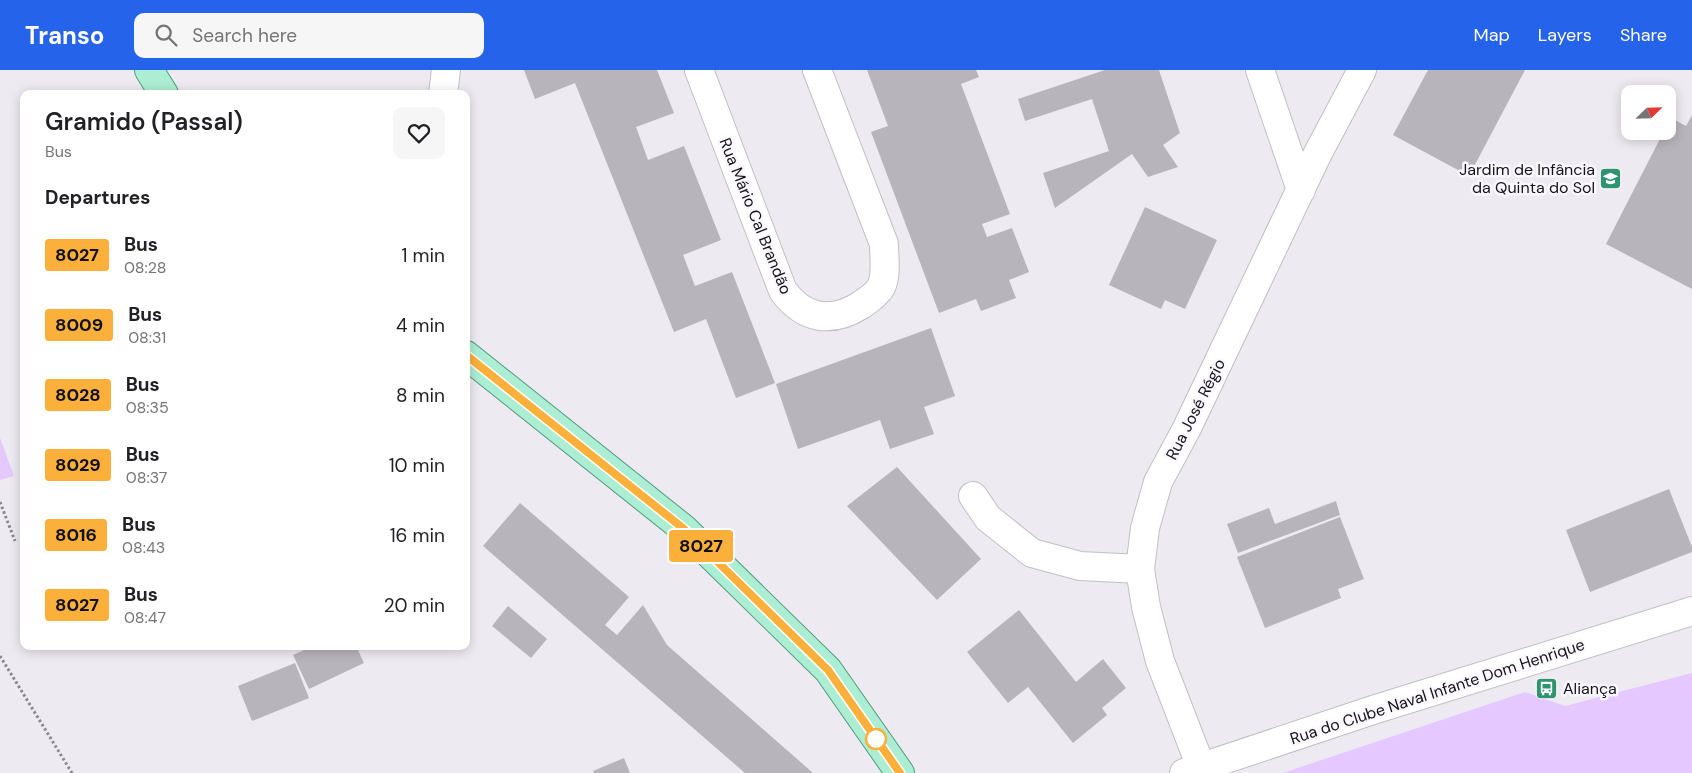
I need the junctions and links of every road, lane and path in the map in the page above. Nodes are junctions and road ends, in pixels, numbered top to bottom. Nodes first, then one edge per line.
1 (149, 70) edge
2 (446, 70) edge
3 (699, 70) edge
4 (817, 70) edge
5 (1260, 70) edge
6 (1362, 70) edge
7 (162, 90) edge
8 (443, 90) edge
9 (1301, 190) junction
10 (470, 358) edge
11 (972, 496) dead end
12 (0, 502) edge
13 (15, 541) dead end
14 (1140, 569) junction
15 (1692, 611) edge
16 (0, 656) edge
17 (1192, 770) edge
18 (72, 773) edge
19 (900, 773) edge

1 - 7 main road
2 - 8 street
3 - 4 street, Rua Mário Cal Brandão
5 - 9 street
6 - 9 street, Rua José Régio
9 - 14 street, Rua José Régio
10 - 19 main road
11 - 14 street
12 - 13 path
14 - 17 street, Rua José Régio
15 - 17 street, Rua do Clube Naval Infante Dom Henrique
16 - 18 path

